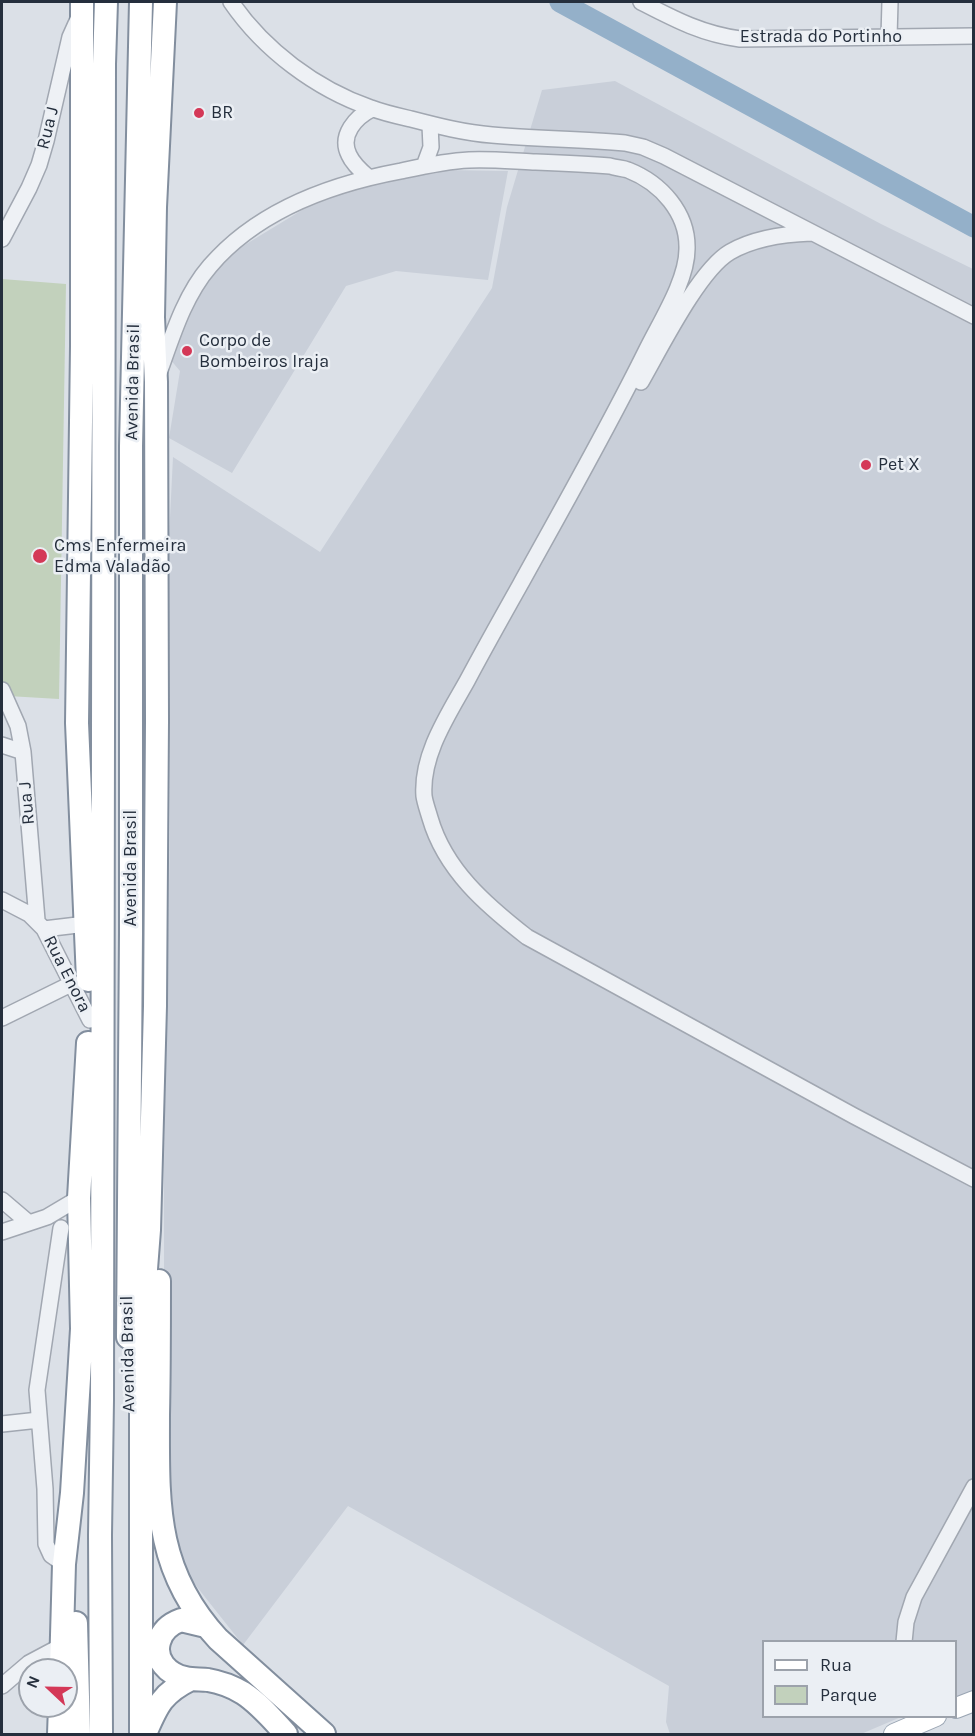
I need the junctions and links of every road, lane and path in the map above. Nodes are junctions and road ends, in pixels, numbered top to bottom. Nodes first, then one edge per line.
1 (106, 2) edge
2 (141, 2) edge
3 (165, 2) edge
4 (231, 2) edge
5 (640, 2) edge
6 (890, 2) edge
7 (82, 7) edge
8 (974, 36) edge
9 (889, 37) junction
10 (372, 109) junction
11 (430, 125) junction
12 (424, 166) junction
13 (368, 177) junction
14 (811, 233) junction
15 (2, 239) edge
16 (974, 316) edge
17 (134, 331) junction
18 (156, 382) junction
19 (619, 406) junction
20 (156, 650) junction
21 (2, 690) edge
22 (2, 745) edge
23 (23, 752) junction
24 (2, 900) edge
25 (86, 924) junction
26 (40, 925) junction
27 (71, 984) junction
28 (2, 1018) edge
29 (90, 1020) junction
30 (153, 1055) junction
31 (151, 1137) junction
32 (974, 1179) edge
33 (79, 1198) junction
34 (2, 1200) edge
35 (47, 1216) junction
36 (29, 1223) junction
37 (2, 1232) edge
38 (71, 1233) junction
39 (127, 1301) junction
40 (82, 1329) junction
41 (39, 1420) junction
42 (2, 1424) edge
43 (974, 1487) edge
44 (45, 1489) junction
45 (72, 1493) junction
46 (100, 1535) junction
47 (64, 1564) junction
48 (206, 1626) junction
49 (904, 1640) edge
50 (61, 1646) junction
51 (61, 1658) edge
52 (191, 1679) junction
53 (2, 1686) edge
54 (974, 1701) edge
55 (957, 1708) edge
56 (60, 1718) edge
57 (916, 1720) edge
58 (59, 1734) edge
59 (79, 1734) edge
60 (101, 1734) edge
61 (130, 1734) edge
62 (143, 1734) edge
63 (286, 1734) edge
64 (324, 1734) edge
65 (894, 1734) edge

1 - 46 highway, Avenida Brasil
2 - 17 highway, Avenida Brasil
3 - 18 highway, Avenida Brasil
4 - 10 street
5 - 9 street, Estrada do Portinho
6 - 9 street
7 - 15 street, Rua J
7 - 25 highway
8 - 9 street, Estrada do Portinho
10 - 11 street
10 - 13 street
11 - 12 street
11 - 14 street
12 - 13 street
12 - 19 street
13 - 18 street
14 - 16 street
14 - 19 street
17 - 20 highway
17 - 39 highway, Avenida Brasil
18 - 20 highway, Avenida Brasil
19 - 32 street
20 - 30 highway, Avenida Brasil
21 - 23 street, Rua J
22 - 23 street
23 - 26 street, Rua J
24 - 26 street, Rua Enora
25 - 26 street, Rua Enora
25 - 29 highway
26 - 27 street, Rua Enora
27 - 28 street
27 - 29 street, Rua Enora
29 - 33 highway
30 - 31 highway, Avenida Brasil
30 - 39 highway
31 - 48 highway, Avenida Brasil
31 - 62 highway, Avenida Brasil
33 - 35 street
33 - 38 highway
34 - 36 street
35 - 36 street
35 - 38 street
36 - 37 street
38 - 40 highway
38 - 41 street
39 - 61 highway, Avenida Brasil
40 - 45 highway
40 - 46 highway
41 - 42 street
41 - 44 street
43 - 49 street
44 - 45 street
44 - 47 street
45 - 47 highway
45 - 59 highway
46 - 60 highway, Avenida Brasil
47 - 50 highway
48 - 52 highway
48 - 64 highway, Avenida Brasil
50 - 51 highway
50 - 53 street
52 - 62 highway
52 - 63 highway
54 - 55 main road
56 - 58 highway
57 - 65 main road

